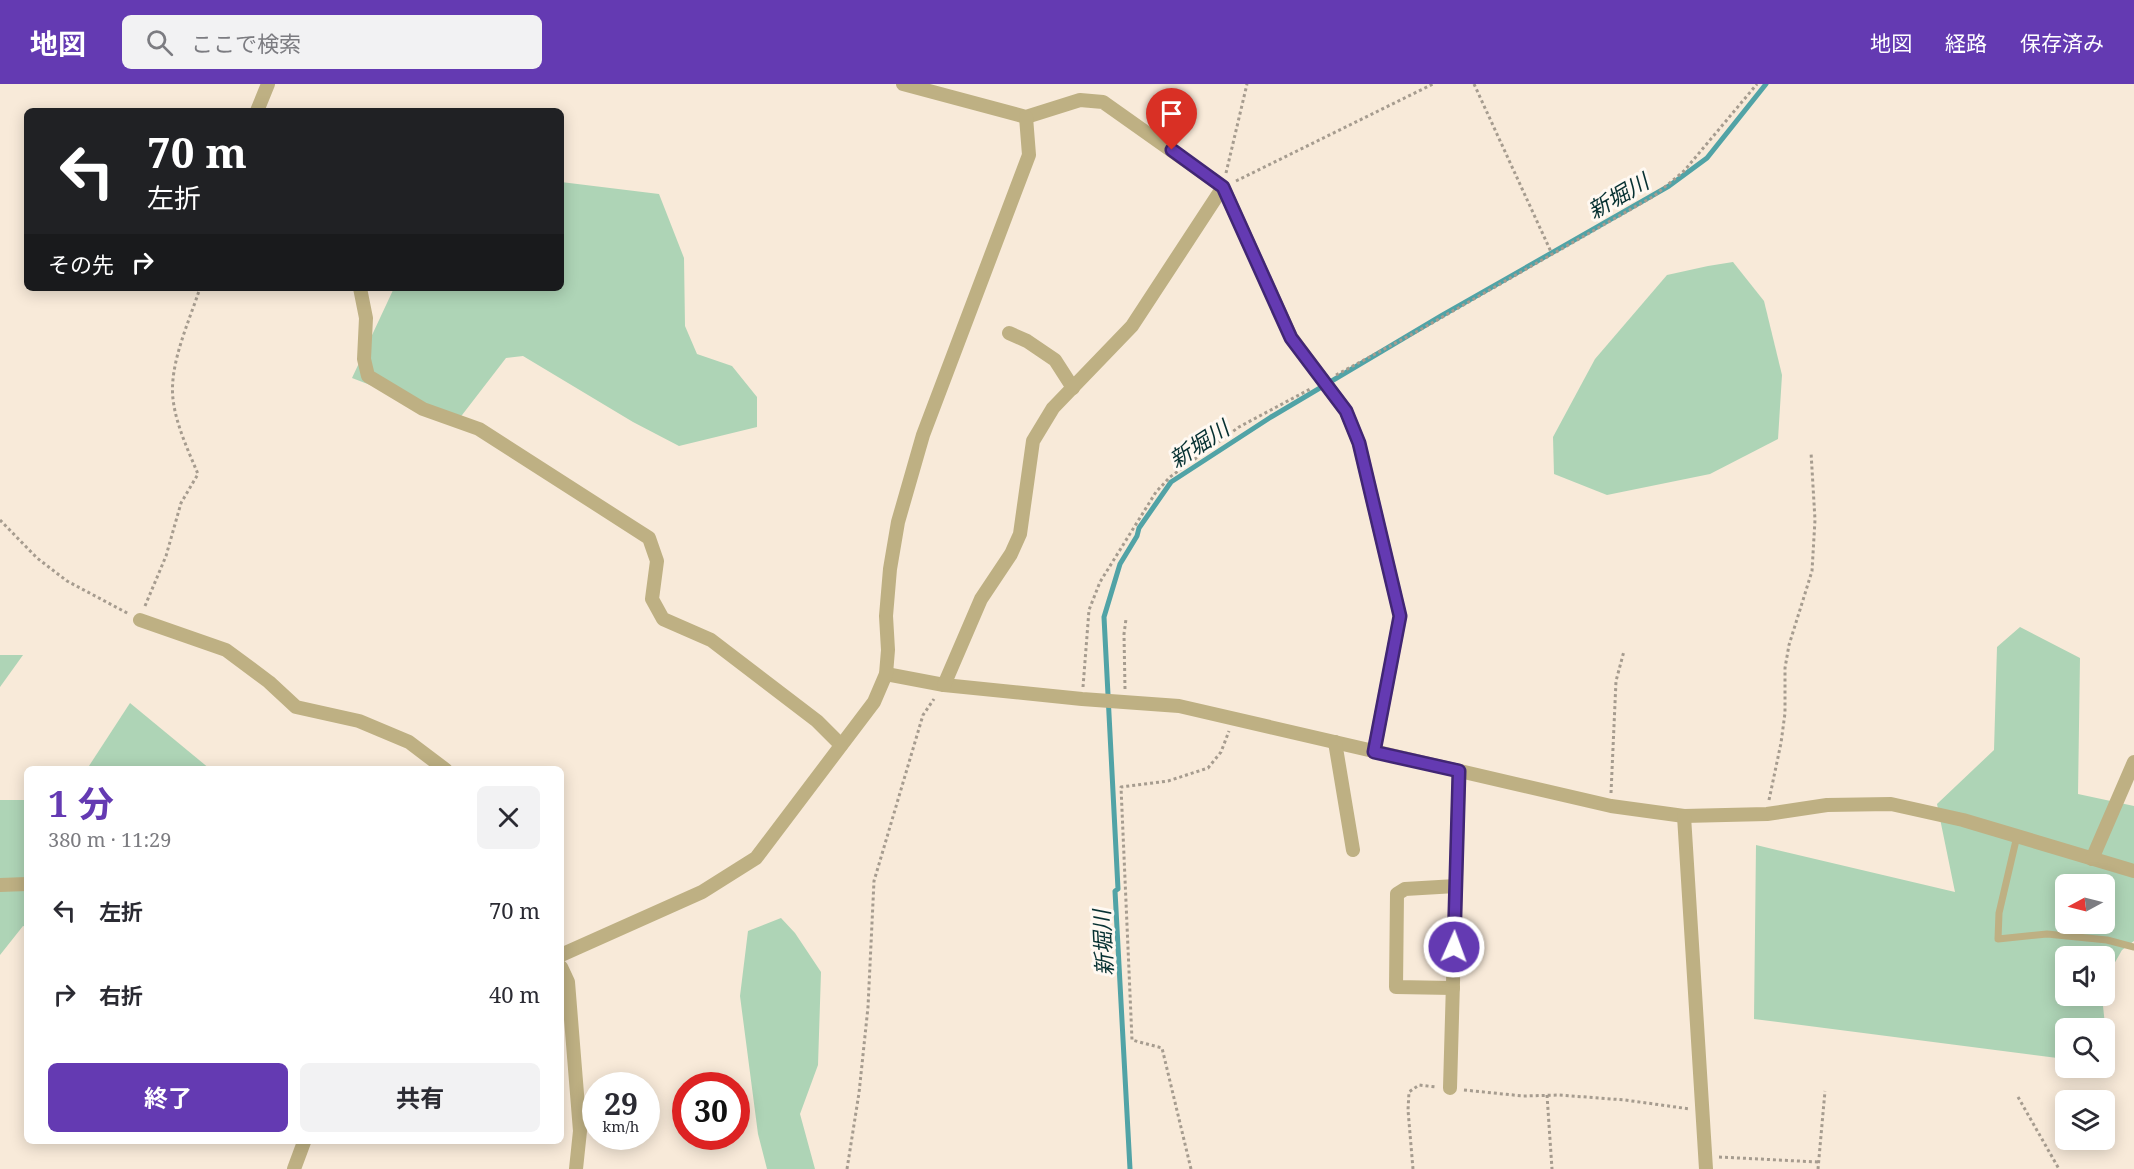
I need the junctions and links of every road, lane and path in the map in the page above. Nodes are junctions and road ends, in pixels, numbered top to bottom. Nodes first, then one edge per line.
1 (268, 84) edge
2 (903, 84) edge
3 (1247, 84) edge
4 (1433, 84) edge
5 (1473, 84) edge
6 (1757, 84) edge
7 (258, 108) edge
8 (1026, 117) junction
9 (1223, 187) junction
10 (1552, 254) junction
11 (199, 291) edge
12 (361, 291) edge
13 (1009, 333) dead end
14 (1323, 382) junction
15 (1073, 388) junction
16 (1811, 452) dead end
17 (0, 520) edge
18 (1126, 619) dead end
19 (140, 620) junction
20 (1624, 651) dead end
21 (886, 674) junction
22 (944, 685) junction
23 (1082, 699) junction
24 (1126, 703) junction
25 (1234, 719) junction
26 (1335, 742) junction
27 (841, 745) junction
28 (1374, 752) junction
29 (2134, 762) edge
30 (441, 766) edge
31 (1459, 771) junction
32 (1611, 807) junction
33 (1767, 814) junction
34 (1684, 816) junction
35 (2017, 836) junction
36 (1353, 850) dead end
37 (2092, 859) junction
38 (2134, 871) edge
39 (24, 884) edge
40 (0, 885) edge
41 (1455, 886) junction
42 (2134, 947) edge
43 (564, 954) edge
44 (564, 973) edge
45 (1453, 987) junction
46 (1450, 1088) junction
47 (1826, 1091) dead end
48 (1546, 1095) junction
49 (2018, 1097) dead end
50 (1702, 1110) junction
51 (303, 1144) edge
52 (1818, 1162) junction
53 (1706, 1163) edge
54 (294, 1169) edge
55 (576, 1169) edge
56 (847, 1169) edge
57 (1191, 1169) edge
58 (1413, 1169) edge
59 (1552, 1169) edge
60 (1818, 1169) edge
61 (2059, 1169) edge

1 - 7 street
2 - 8 street
3 - 9 path
4 - 9 path
5 - 10 path
6 - 10 path
8 - 9 street
8 - 21 street
9 - 14 street
9 - 15 street
10 - 14 path
11 - 19 path
12 - 27 street
13 - 15 street
14 - 23 path
14 - 28 street
15 - 22 street
16 - 33 path
17 - 19 path
18 - 24 path
19 - 30 street
20 - 32 path
21 - 22 street
21 - 27 street
22 - 23 street
22 - 56 path
23 - 24 street
24 - 25 street
25 - 26 street
25 - 57 path
26 - 28 street
26 - 36 street
27 - 43 street
28 - 31 street
29 - 37 street
31 - 32 street
31 - 41 street
32 - 34 street
33 - 34 street
33 - 35 street
34 - 50 street
35 - 37 street
35 - 42 lane
37 - 38 street
39 - 40 street
41 - 45 street
41 - 45 street
44 - 55 street
45 - 46 street
46 - 48 path
46 - 58 path
47 - 52 path
48 - 50 path
48 - 59 path
49 - 61 path
50 - 53 street
51 - 54 street
52 - 53 path
52 - 60 path

